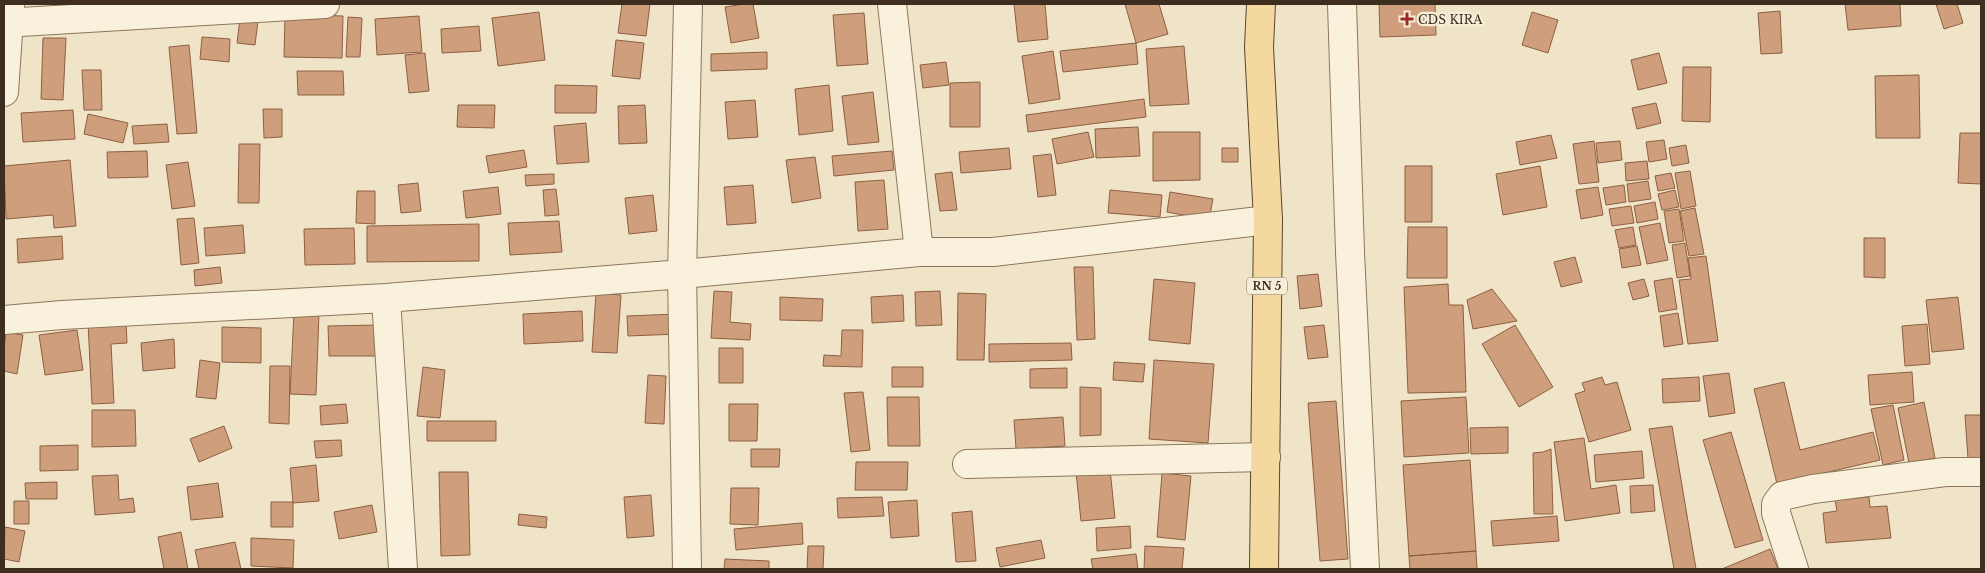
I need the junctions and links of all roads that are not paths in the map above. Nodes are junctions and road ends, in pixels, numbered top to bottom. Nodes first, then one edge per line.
1 (325, 4) edge
2 (688, 4) edge
3 (892, 4) edge
4 (1261, 4) edge
5 (1342, 4) edge
6 (7, 16) edge
7 (4, 92) edge
8 (1268, 220) junction
9 (920, 252) junction
10 (682, 274) junction
11 (386, 298) junction
12 (4, 320) edge
13 (1266, 457) junction
14 (967, 464) dead end
15 (1981, 472) edge
16 (403, 569) edge
17 (687, 569) edge
18 (1264, 569) edge
19 (1366, 569) edge
20 (1794, 569) edge

1 - 6 street
2 - 10 street
3 - 9 street
4 - 8 main road, RN 5 / RN 5
5 - 19 street
6 - 7 street
8 - 9 street
8 - 13 main road, RN 5 / RN 5
9 - 10 street
10 - 11 street
10 - 17 street
11 - 12 street
11 - 16 street
13 - 14 street
13 - 18 main road, RN 5 / RN 5
15 - 20 street

